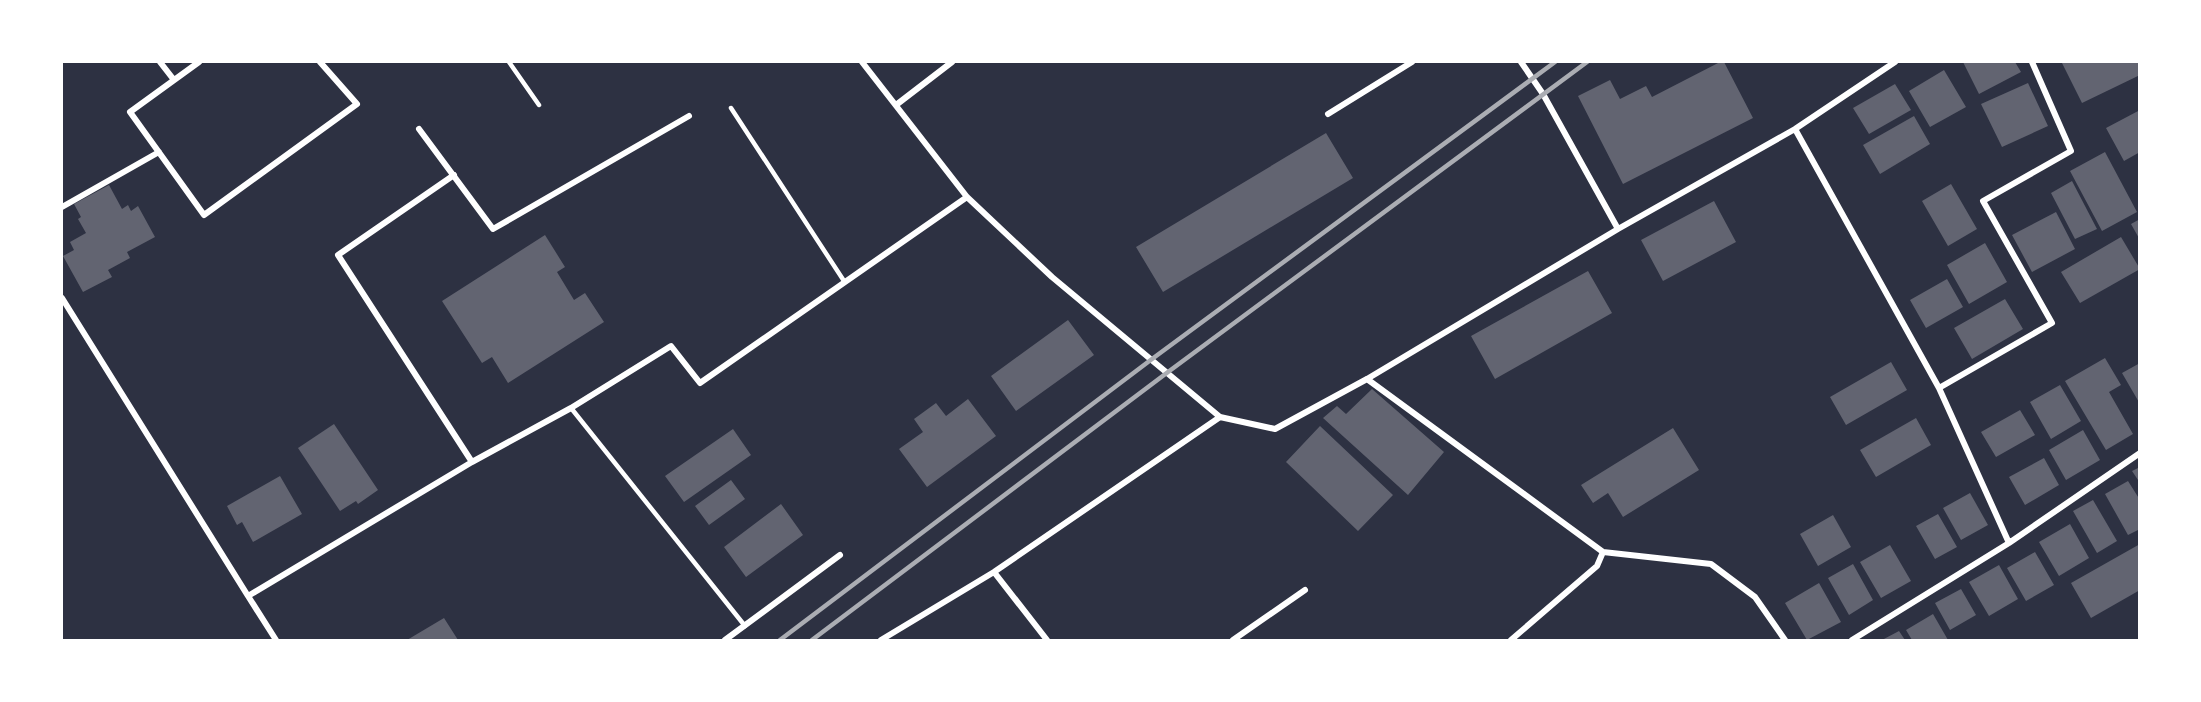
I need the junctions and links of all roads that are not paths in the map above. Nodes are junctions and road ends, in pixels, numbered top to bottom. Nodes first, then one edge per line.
1 (160, 62) edge
2 (199, 62) edge
3 (320, 62) edge
4 (509, 62) edge
5 (862, 62) edge
6 (952, 62) edge
7 (1412, 62) edge
8 (1521, 62) edge
9 (1895, 62) edge
10 (2032, 62) edge
11 (174, 80) junction
12 (539, 105) dead end
13 (896, 105) junction
14 (731, 108) dead end
15 (1328, 114) dead end
16 (689, 116) dead end
17 (419, 129) dead end
18 (1795, 129) junction
19 (159, 152) junction
20 (454, 175) junction
21 (967, 197) junction
22 (62, 207) edge
23 (1618, 230) junction
24 (844, 281) junction
25 (62, 298) edge
26 (1367, 379) junction
27 (1939, 388) junction
28 (571, 408) junction
29 (1220, 417) junction
30 (2139, 453) edge
31 (472, 462) junction
32 (2009, 543) junction
33 (1603, 552) junction
34 (840, 555) dead end
35 (994, 572) junction
36 (1305, 590) dead end
37 (248, 596) junction
38 (745, 626) junction
39 (276, 640) edge
40 (725, 640) edge
41 (881, 640) edge
42 (1047, 640) edge
43 (1233, 640) edge
44 (1511, 640) edge
45 (1785, 640) edge
46 (1852, 640) edge

1 - 11 street
2 - 11 street
3 - 19 street
4 - 12 lane
5 - 13 street
6 - 13 street
7 - 15 street
8 - 23 street
9 - 18 street
10 - 27 street
11 - 19 street
13 - 21 street
14 - 24 lane
16 - 20 street
17 - 20 street
18 - 23 street
18 - 27 street
19 - 22 street
20 - 31 street
21 - 24 street
21 - 29 street
23 - 26 street
24 - 28 street
25 - 37 street
26 - 29 street
26 - 33 street
27 - 32 street
28 - 31 street
28 - 38 lane
29 - 35 street
30 - 32 street
31 - 37 street
32 - 46 street
33 - 44 street
33 - 45 street
34 - 38 street
35 - 41 street
35 - 42 street
36 - 43 street
37 - 39 street
38 - 40 street

